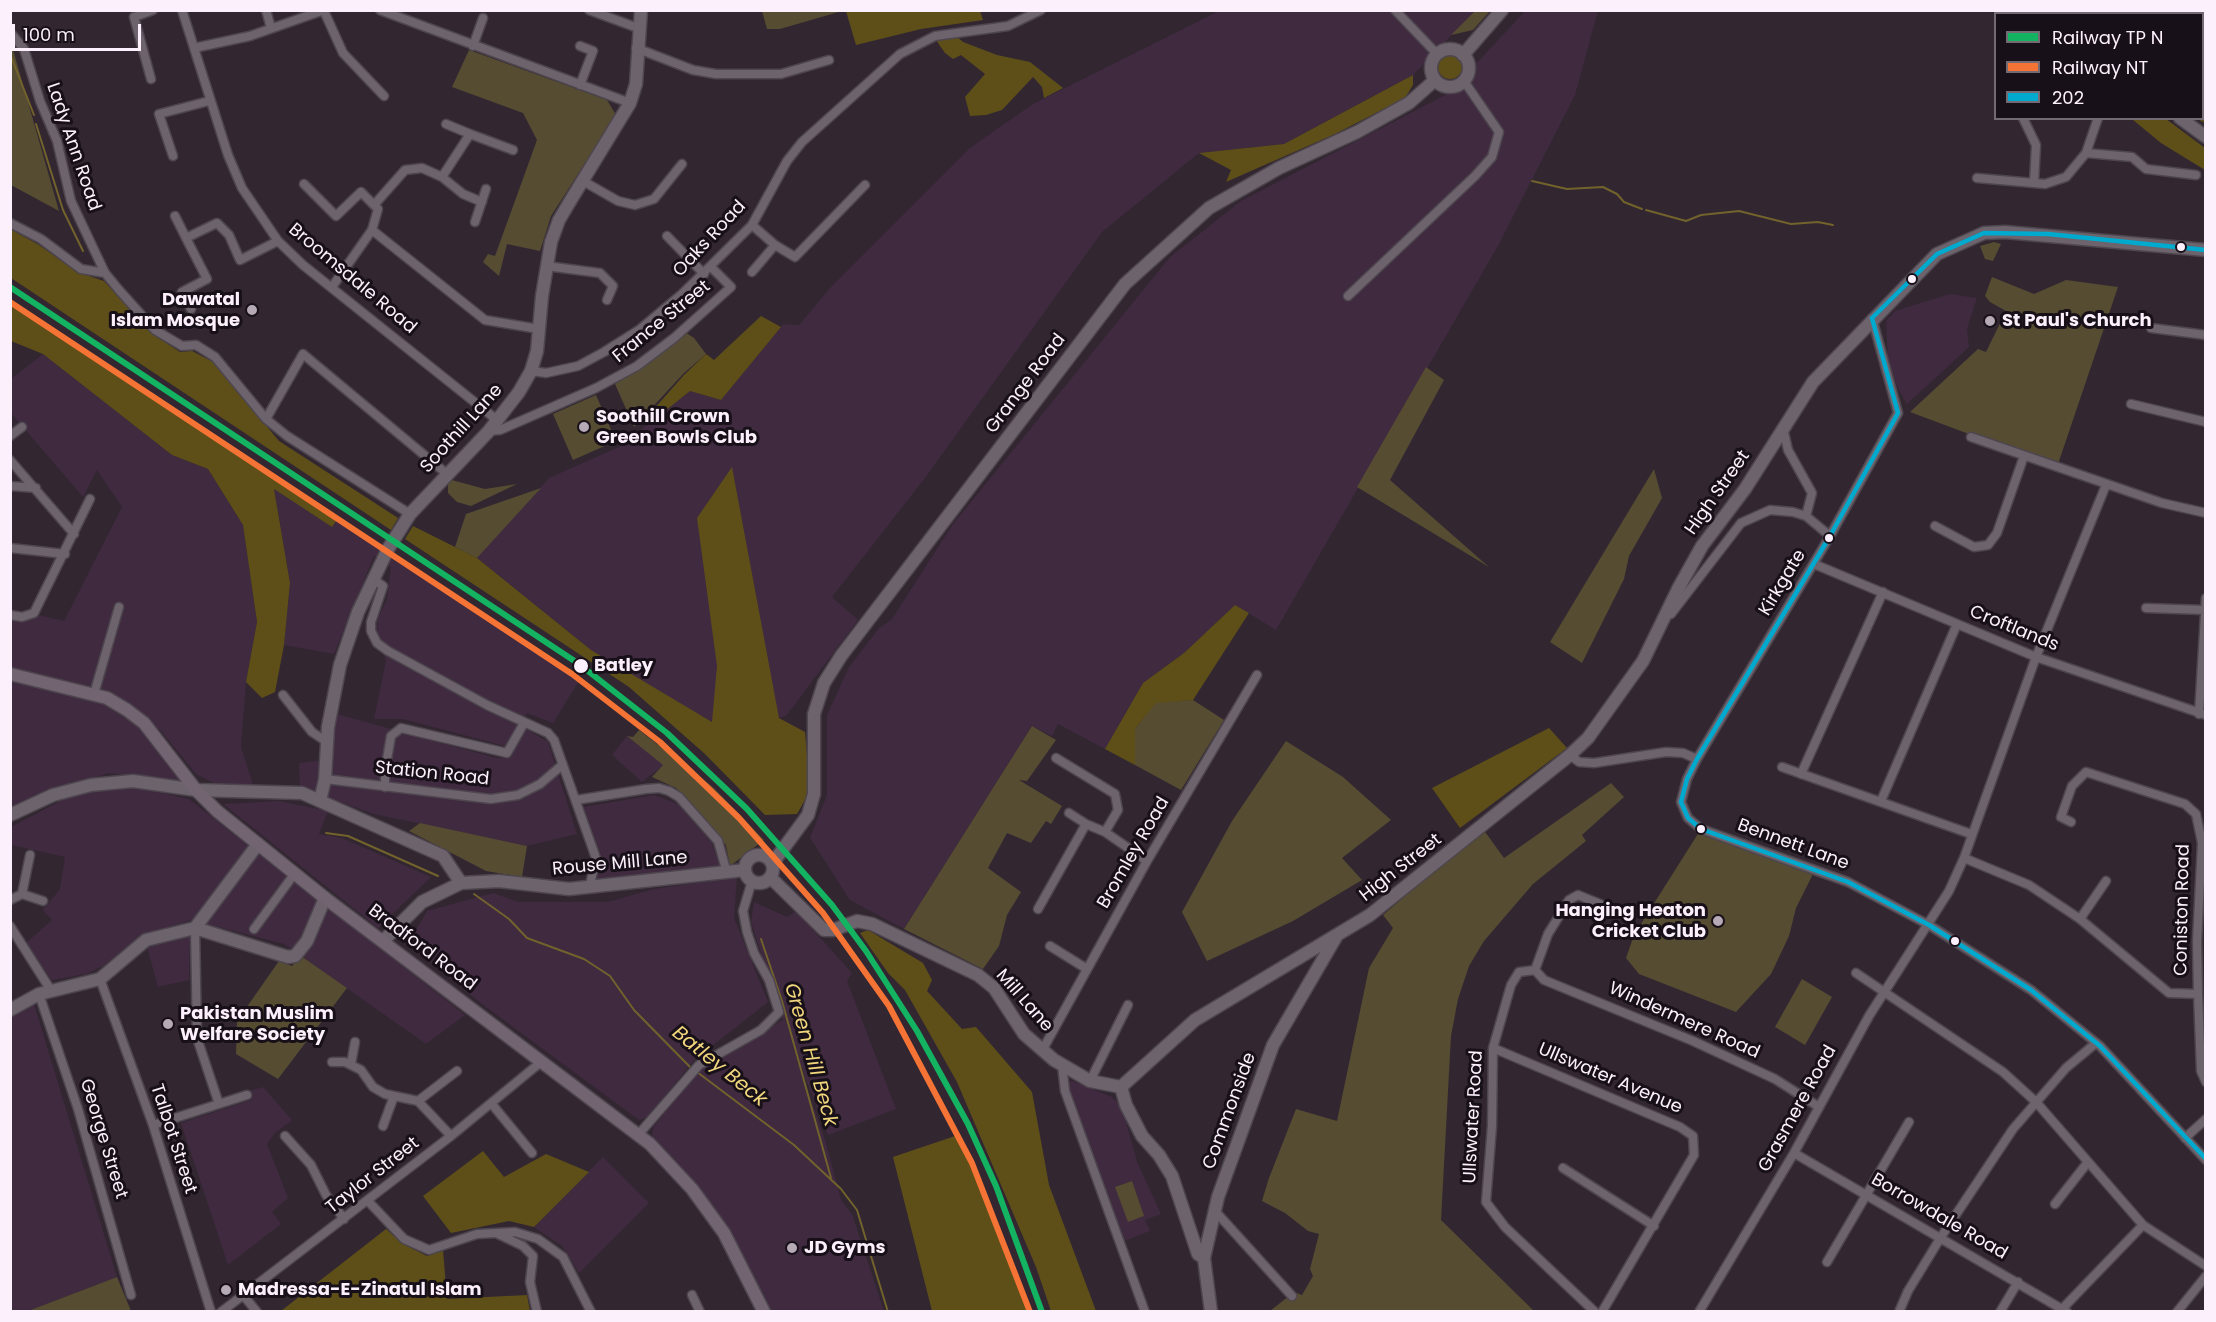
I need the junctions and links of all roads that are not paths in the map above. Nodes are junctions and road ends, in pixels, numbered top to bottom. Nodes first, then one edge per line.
1 (153, 10) edge
2 (182, 10) edge
3 (266, 10) edge
4 (324, 10) edge
5 (380, 10) edge
6 (589, 10) edge
7 (641, 10) edge
8 (1041, 10) edge
9 (1395, 10) edge
10 (1502, 10) edge
11 (483, 18) dead end
12 (271, 28) junction
13 (638, 28) junction
14 (10, 32) edge
15 (580, 45) dead end
16 (473, 46) junction
17 (194, 48) junction
18 (636, 48) junction
19 (1437, 54) junction
20 (1463, 55) junction
21 (829, 60) dead end
22 (151, 79) dead end
23 (1435, 80) junction
24 (1464, 81) junction
25 (580, 85) junction
26 (384, 96) dead end
27 (209, 101) junction
28 (630, 103) junction
29 (2024, 120) edge
30 (2097, 120) edge
31 (2183, 120) edge
32 (446, 124) dead end
33 (470, 134) junction
34 (2205, 137) edge
35 (513, 150) dead end
36 (2086, 153) junction
37 (173, 156) dead end
38 (682, 164) dead end
39 (2196, 175) dead end
40 (442, 177) junction
41 (1977, 178) dead end
42 (583, 181) junction
43 (2034, 183) junction
44 (304, 184) dead end
45 (865, 185) dead end
46 (486, 189) dead end
47 (482, 202) junction
48 (374, 205) junction
49 (175, 216) dead end
50 (475, 222) dead end
51 (10, 223) edge
52 (752, 225) junction
53 (372, 230) junction
54 (667, 236) dead end
55 (186, 238) junction
56 (278, 241) junction
57 (775, 245) junction
58 (2205, 250) edge
59 (546, 266) junction
60 (707, 271) junction
61 (752, 272) dead end
62 (105, 273) junction
63 (332, 287) junction
64 (1348, 296) dead end
65 (607, 300) dead end
66 (192, 309) dead end
67 (1872, 318) junction
68 (2151, 328) dead end
69 (538, 329) junction
70 (2205, 335) edge
71 (531, 371) junction
72 (2131, 404) dead end
73 (266, 419) junction
74 (497, 420) junction
75 (2205, 422) edge
76 (22, 427) dead end
77 (1783, 428) junction
78 (488, 432) junction
79 (10, 436) edge
80 (1971, 437) dead end
81 (2024, 456) junction
82 (10, 460) edge
83 (447, 474) junction
84 (2106, 485) junction
85 (10, 486) edge
86 (36, 488) junction
87 (90, 499) dead end
88 (2205, 513) edge
89 (1806, 516) junction
90 (407, 518) junction
91 (1935, 526) dead end
92 (74, 534) junction
93 (1830, 536) junction
94 (10, 548) edge
95 (64, 554) junction
96 (1814, 564) junction
97 (373, 579) junction
98 (1883, 592) junction
99 (2205, 598) edge
100 (119, 607) dead end
101 (2146, 608) dead end
102 (2205, 610) edge
103 (10, 615) edge
104 (1957, 624) junction
105 (1659, 631) junction
106 (2036, 657) junction
107 (10, 674) edge
108 (1257, 675) dead end
109 (94, 694) junction
110 (283, 695) dead end
111 (2202, 714) edge
112 (524, 723) junction
113 (327, 742) junction
114 (1056, 755) dead end
115 (1570, 755) junction
116 (1697, 759) junction
117 (561, 765) junction
118 (1782, 767) dead end
119 (1801, 774) junction
120 (325, 779) junction
121 (385, 787) junction
122 (196, 790) junction
123 (576, 800) junction
124 (320, 801) junction
125 (1881, 801) junction
126 (1681, 802) joint
127 (1069, 813) dead end
128 (10, 815) edge
129 (2071, 822) dead end
130 (1086, 824) junction
131 (1105, 832) junction
132 (1971, 834) junction
133 (258, 844) junction
134 (30, 855) dead end
135 (1964, 858) junction
136 (1147, 861) junction
137 (769, 866) junction
138 (295, 873) junction
139 (727, 873) junction
140 (749, 875) junction
141 (2106, 882) dead end
142 (461, 883) junction
143 (590, 885) junction
144 (22, 894) junction
145 (325, 898) junction
146 (10, 900) edge
147 (43, 902) dead end
148 (1605, 906) dead end
149 (1038, 909) dead end
150 (2080, 919) junction
151 (1929, 925) junction
152 (10, 926) edge
153 (195, 928) junction
154 (254, 929) dead end
155 (1336, 937) junction
156 (383, 941) junction
157 (1050, 946) dead end
158 (1087, 969) junction
159 (1535, 970) junction
160 (1856, 973) dead end
161 (100, 979) junction
162 (1884, 991) junction
163 (46, 993) junction
164 (2198, 993) junction
165 (1128, 1005) dead end
166 (10, 1010) edge
167 (355, 1042) dead end
168 (2096, 1043) junction
169 (1493, 1048) junction
170 (1043, 1049) junction
171 (332, 1062) dead end
172 (541, 1062) junction
173 (351, 1064) junction
174 (1062, 1065) junction
175 (457, 1071) dead end
176 (1090, 1081) junction
177 (2205, 1082) edge
178 (1121, 1087) junction
179 (247, 1095) dead end
180 (394, 1096) junction
181 (418, 1101) junction
182 (2036, 1102) junction
183 (491, 1103) junction
184 (219, 1104) junction
185 (1819, 1107) junction
186 (2205, 1119) edge
187 (1909, 1122) dead end
188 (153, 1125) junction
189 (383, 1126) dead end
190 (638, 1135) junction
191 (285, 1136) dead end
192 (451, 1136) junction
193 (2185, 1138) junction
194 (532, 1153) dead end
195 (1794, 1153) junction
196 (2205, 1160) edge
197 (2088, 1162) junction
198 (1563, 1168) dead end
199 (1868, 1195) junction
200 (368, 1201) junction
201 (2055, 1204) dead end
202 (1215, 1211) junction
203 (344, 1219) junction
204 (2143, 1225) junction
205 (1654, 1226) junction
206 (495, 1232) junction
207 (1941, 1237) junction
208 (1204, 1258) junction
209 (1827, 1262) dead end
210 (2205, 1266) edge
211 (2205, 1276) edge
212 (2018, 1282) junction
213 (131, 1295) dead end
214 (243, 1295) junction
215 (692, 1295) dead end
216 (1292, 1296) dead end
217 (2065, 1310) edge
218 (211, 1311) edge
219 (221, 1311) edge
220 (257, 1311) edge
221 (537, 1311) edge
222 (591, 1311) edge
223 (700, 1311) edge
224 (764, 1311) edge
225 (1145, 1311) edge
226 (1211, 1311) edge
227 (1595, 1311) edge
228 (1602, 1311) edge
229 (1699, 1311) edge
230 (1899, 1311) edge
231 (2000, 1311) edge
232 (2177, 1311) edge

1 - 22 street
2 - 17 street, Broomsdale Road
3 - 12 street
4 - 12 street
4 - 26 street
5 - 16 street
6 - 13 street
7 - 13 street, Soothill Lane
8 - 52 street, Oaks Road
9 - 19 street
10 - 20 street
11 - 16 street
12 - 17 street
13 - 18 street, Soothill Lane
14 - 62 street, Lady Ann Road
15 - 25 street
16 - 25 street
17 - 27 street, Broomsdale Road
18 - 21 street
18 - 28 street, Soothill Lane
19 - 20 street
19 - 23 street
20 - 24 street
23 - 24 street
23 - 137 street, Grange Road
24 - 64 street
25 - 28 street
27 - 37 street
27 - 56 street, Broomsdale Road
28 - 42 street, Soothill Lane
29 - 43 street
30 - 36 street
31 - 34 street
32 - 33 street
33 - 35 street
33 - 40 street
36 - 39 street
36 - 43 street
38 - 42 street
40 - 47 street
40 - 48 street
41 - 43 street
42 - 59 street, Soothill Lane
44 - 48 street
45 - 57 street
46 - 47 street
47 - 50 street
48 - 53 street
49 - 55 street
51 - 62 street
52 - 57 street
52 - 60 street, Oaks Road
53 - 63 street
53 - 69 street
54 - 60 street
55 - 56 street
55 - 66 street
56 - 63 street, Broomsdale Road
57 - 61 street
58 - 67 street, High Street
59 - 65 street
59 - 69 street, Soothill Lane
60 - 71 street, Oaks Road
60 - 78 street, France Street
62 - 73 street, Lady Ann Road
63 - 74 street, Broomsdale Road
67 - 77 street, High Street
67 - 93 street, Kirkgate
68 - 70 street
69 - 71 street, Soothill Lane
71 - 74 street, Soothill Lane
72 - 75 street
73 - 83 street
73 - 90 street, Lady Ann Road
74 - 78 street, Soothill Lane
76 - 79 street
77 - 89 street
77 - 105 street, High Street
78 - 83 street, Soothill Lane
80 - 81 street
81 - 84 street
81 - 91 street
82 - 86 street
83 - 90 street, Soothill Lane
84 - 88 street
84 - 106 street, Grasmere Road
85 - 86 street
86 - 92 street
87 - 92 street
89 - 93 street
89 - 105 street
90 - 97 street, Soothill Lane
92 - 95 street
93 - 96 street, Kirkgate
94 - 95 street
95 - 103 street
96 - 98 street, Croftlands
96 - 116 street, Kirkgate
97 - 112 street
97 - 113 street, Soothill Lane
98 - 104 street, Croftlands
98 - 119 street
99 - 102 street
100 - 109 street
101 - 102 street
102 - 111 street
104 - 106 street, Croftlands
104 - 125 street
105 - 115 street, High Street
106 - 111 street, Croftlands
106 - 132 street, Grasmere Road
107 - 109 main road, Bradford Road
108 - 136 street, Bromley Road
109 - 122 main road, Bradford Road
110 - 113 street
112 - 117 street
112 - 121 street
113 - 120 street, Soothill Lane
114 - 131 street
115 - 116 street
115 - 155 street, High Street
116 - 126 street, Kirkgate
117 - 121 street, Station Road
117 - 123 street
118 - 119 street
119 - 125 street
120 - 121 street, Station Road
120 - 124 street, Soothill Lane
122 - 124 street
122 - 128 street
122 - 133 main road, Bradford Road
123 - 139 street
123 - 143 street
124 - 142 street
125 - 132 street
126 - 151 street, Bennett Lane
127 - 130 street
129 - 164 street, Coniston Road
130 - 131 street
130 - 149 street
131 - 136 street
132 - 135 street, Grasmere Road
133 - 138 main road, Bradford Road
133 - 153 street
134 - 144 street
135 - 150 street
135 - 151 street, Grasmere Road
136 - 158 street, Bromley Road
137 - 140 street, Rouse Mill Lane
137 - 140 street, Grange Road
137 - 170 street, Mill Lane
138 - 145 main road, Bradford Road
138 - 154 street
139 - 140 street, Rouse Mill Lane
139 - 143 street, Rouse Mill Lane
140 - 190 street
141 - 150 street
142 - 143 street, Rouse Mill Lane
142 - 156 street, Rouse Mill Lane
144 - 146 street
144 - 147 street
145 - 153 street
145 - 156 main road, Bradford Road
148 - 159 street
150 - 164 street
151 - 162 street, Grasmere Road
151 - 168 street, Bennett Lane
152 - 163 street, George Street
153 - 161 street
153 - 184 street
155 - 178 street
155 - 202 street, Commonside
156 - 172 main road, Bradford Road
157 - 158 street
158 - 170 street, Bromley Road
159 - 169 street, Ullswater Road
159 - 185 street, Windermere Road
160 - 162 street
161 - 163 street
161 - 188 street, Talbot Street
162 - 182 street
162 - 185 street, Grasmere Road
163 - 166 street
163 - 213 street, George Street
164 - 177 street, Coniston Road
165 - 176 street
167 - 173 street
168 - 182 street
168 - 193 street, Bennett Lane
169 - 205 street, Ullswater Avenue
169 - 227 street, Ullswater Road
170 - 174 street, Mill Lane
171 - 173 street
172 - 183 street, Taylor Street
172 - 190 main road, Bradford Road
173 - 180 street
174 - 176 street, Mill Lane
174 - 225 street
175 - 181 street
176 - 178 street, Mill Lane
178 - 208 street
179 - 184 street
180 - 181 street
180 - 189 street
181 - 192 street
182 - 197 street
182 - 207 street
183 - 192 street, Taylor Street
183 - 194 street
184 - 188 street
185 - 195 street, Grasmere Road
186 - 193 street
187 - 199 street
188 - 218 street, Talbot Street
190 - 224 main road, Bradford Road
191 - 203 street
192 - 200 street, Taylor Street
193 - 196 street, Bennett Lane
195 - 199 street, Borrowdale Road
195 - 229 street, Grasmere Road
197 - 201 street
197 - 204 street
198 - 205 street
199 - 207 street, Borrowdale Road
199 - 209 street
200 - 203 street, Taylor Street
200 - 206 street
202 - 208 street, Commonside
202 - 216 street
203 - 214 street, Taylor Street
204 - 210 street
204 - 217 street
205 - 228 street, Ullswater Avenue
206 - 221 street
206 - 222 street
207 - 212 street, Borrowdale Road
207 - 230 street
208 - 226 street, Commonside
211 - 232 street
212 - 217 street, Borrowdale Road
212 - 231 street
214 - 219 street, Taylor Street
214 - 220 street
215 - 223 street

